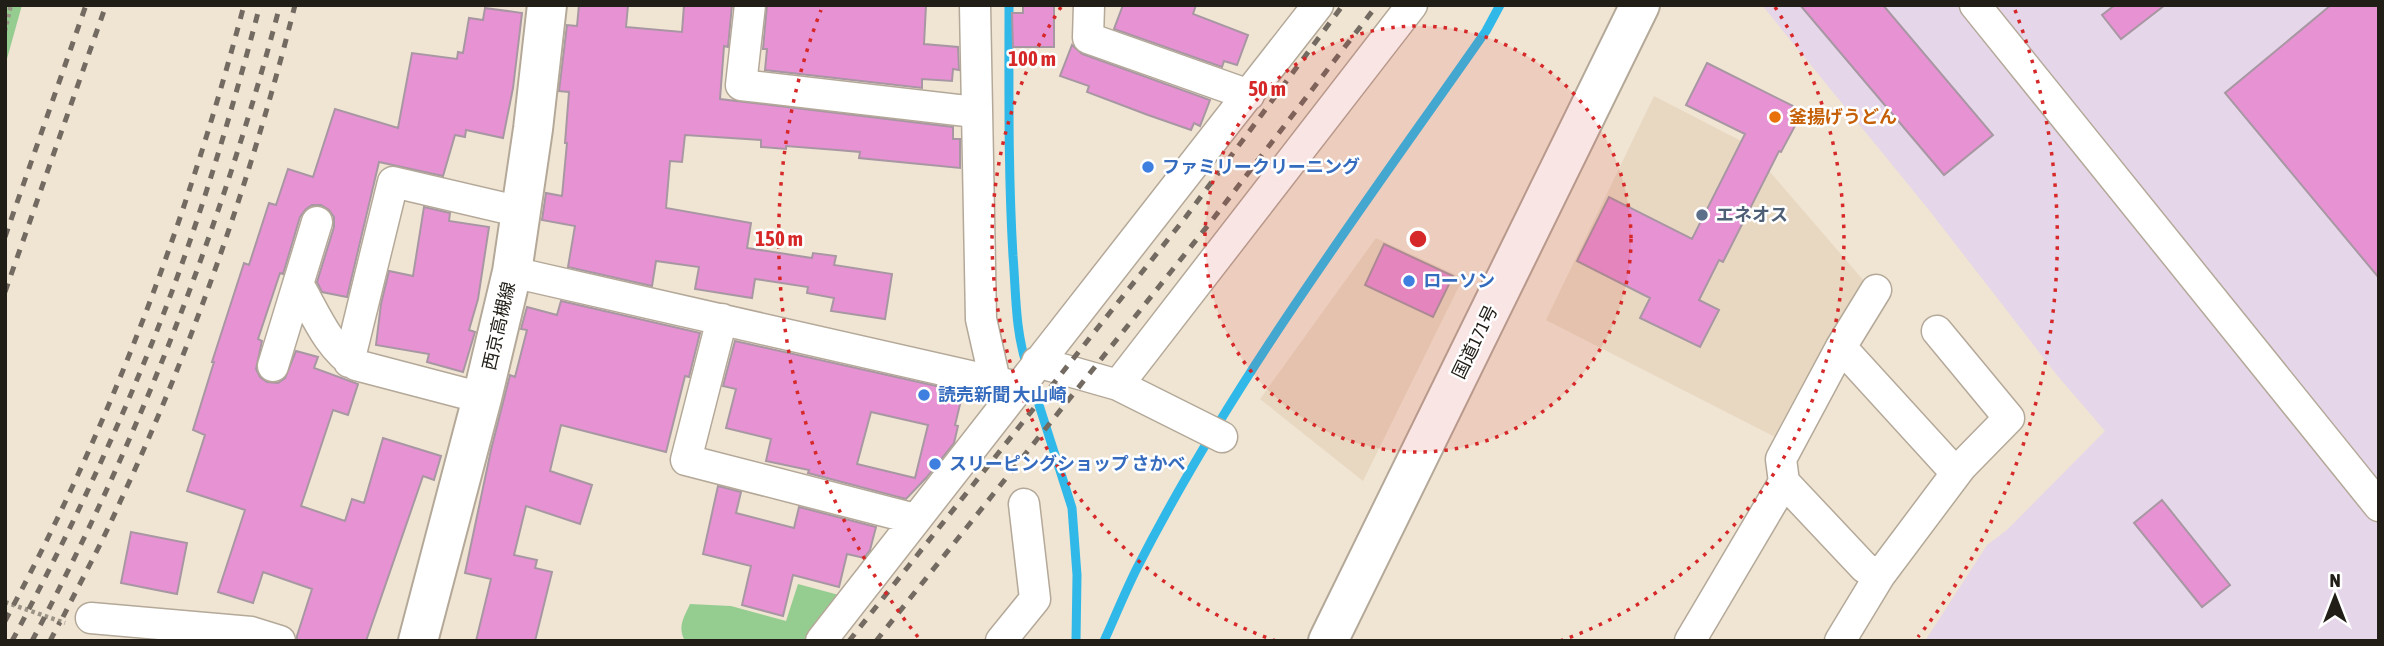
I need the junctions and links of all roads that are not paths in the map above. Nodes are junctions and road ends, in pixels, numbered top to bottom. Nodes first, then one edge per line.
1 (547, 5) edge
2 (750, 5) edge
3 (975, 5) edge
4 (1089, 5) edge
5 (1318, 5) edge
6 (1412, 5) edge
7 (1640, 5) edge
8 (1975, 5) edge
9 (1249, 95) junction
10 (975, 112) junction
11 (521, 212) junction
12 (317, 222) dead end
13 (512, 272) junction
14 (298, 284) junction
15 (1876, 290) dead end
16 (722, 320) junction
17 (1937, 331) dead end
18 (1841, 347) junction
19 (349, 362) junction
20 (1037, 362) junction
21 (274, 366) dead end
22 (1006, 384) junction
23 (1118, 385) junction
24 (482, 398) junction
25 (1222, 437) dead end
26 (1956, 473) junction
27 (1784, 482) junction
28 (1024, 504) dead end
29 (2379, 506) edge
30 (915, 519) junction
31 (1880, 575) junction
32 (91, 618) dead end
33 (279, 641) edge
34 (418, 641) edge
35 (821, 641) edge
36 (1001, 641) edge
37 (1328, 641) edge
38 (1690, 641) edge
39 (1840, 641) edge

1 - 11 main road, 西京高槻線
2 - 10 street
3 - 10 street
4 - 9 street
5 - 9 street
6 - 23 street
7 - 37 main road, 国道171号
8 - 29 street
9 - 20 street
10 - 22 street
11 - 13 main road, 西京高槻線
11 - 19 street
12 - 14 street
13 - 16 street
13 - 24 main road, 西京高槻線
14 - 19 street
14 - 21 street
15 - 18 street
16 - 22 street
16 - 30 street
17 - 26 street
18 - 26 street
18 - 27 street
19 - 24 street
20 - 22 street
20 - 23 street
22 - 30 street
23 - 25 street
24 - 34 main road, 西京高槻線
26 - 31 street
27 - 31 street
27 - 38 street
28 - 36 street
30 - 35 street
31 - 39 street
32 - 33 street

